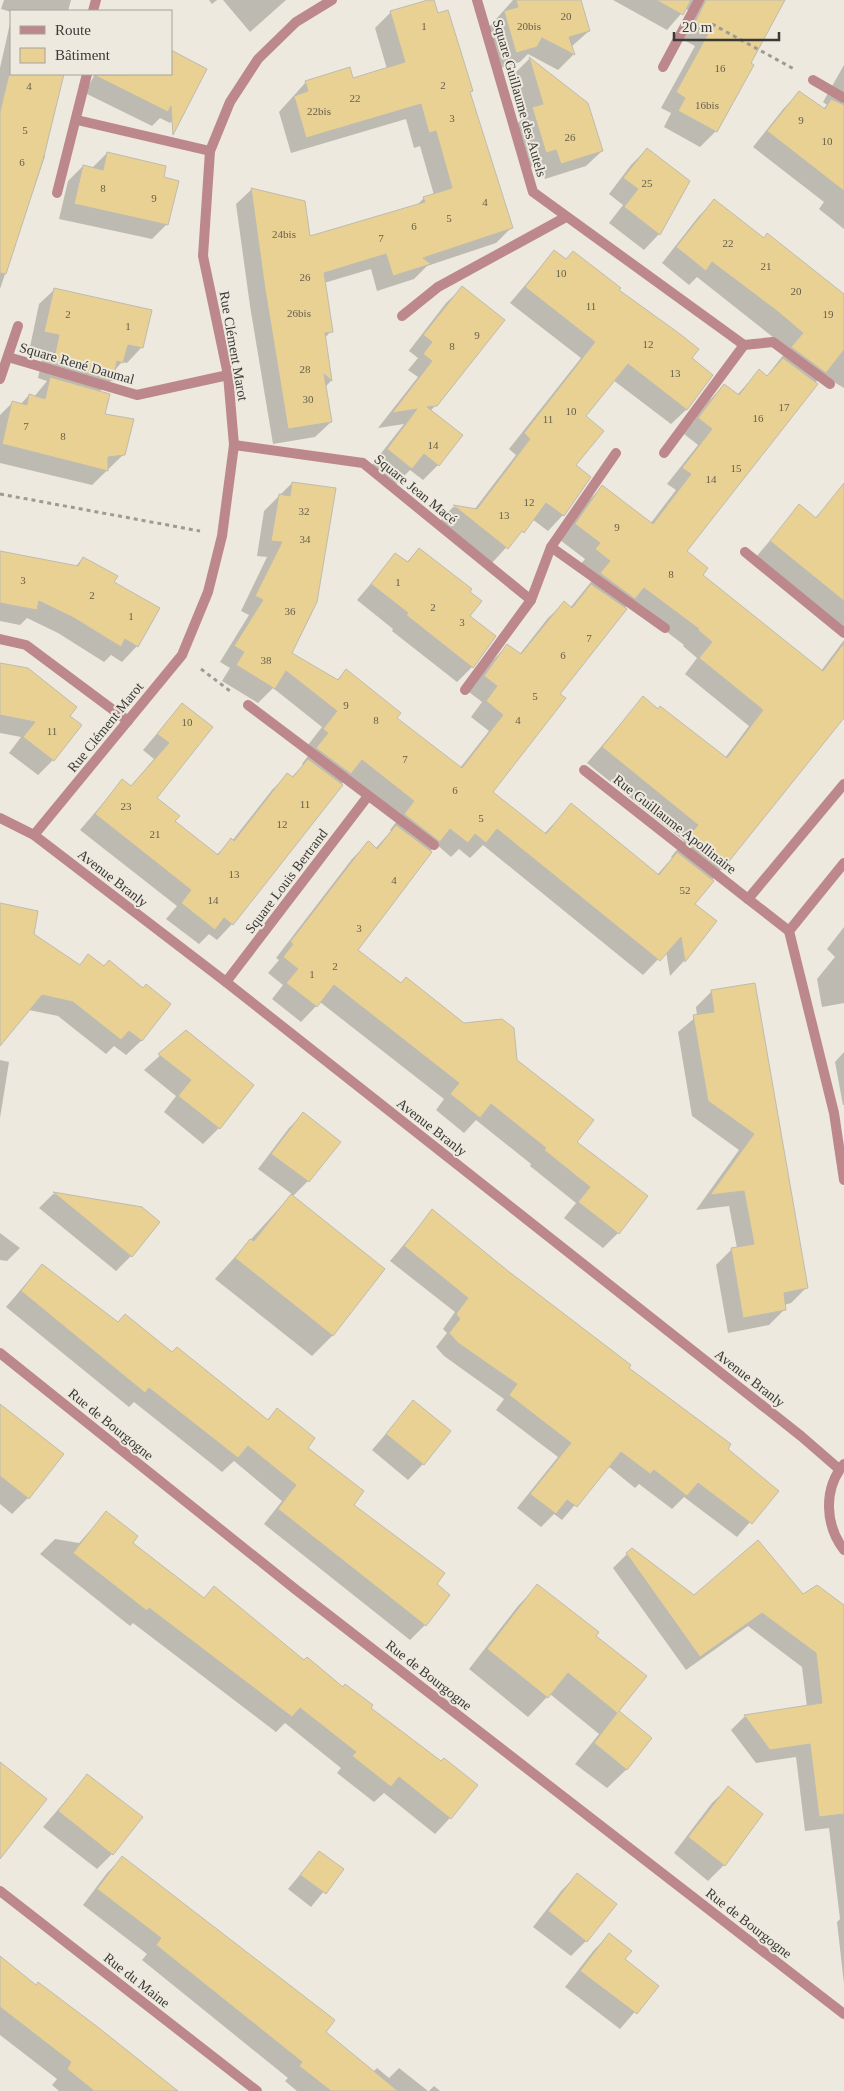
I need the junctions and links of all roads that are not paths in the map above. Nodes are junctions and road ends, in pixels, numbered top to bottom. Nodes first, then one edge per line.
1 (332, 0) edge
2 (477, 0) edge
3 (699, 0) edge
4 (663, 67) dead end
5 (87, 75) edge
6 (813, 80) road end
7 (844, 98) edge
8 (77, 120) junction
9 (210, 150) junction
10 (57, 193) dead end
11 (566, 217) junction
12 (402, 316) dead end
13 (18, 326) dead end
14 (744, 345) junction
15 (8, 357) junction
16 (228, 375) junction
17 (0, 379) edge
18 (830, 384) dead end
19 (234, 445) junction
20 (616, 453) dead end
21 (664, 453) dead end
22 (551, 547) junction
23 (745, 552) dead end
24 (531, 600) junction
25 (665, 628) dead end
26 (844, 633) edge
27 (0, 639) edge
28 (465, 690) dead end
29 (248, 706) road end
30 (128, 721) junction
31 (584, 770) dead end
32 (844, 784) edge
33 (368, 796) junction
34 (0, 818) edge
35 (34, 835) junction
36 (434, 845) dead end
37 (844, 862) edge
38 (748, 899) junction
39 (789, 931) junction
40 (226, 982) junction
41 (839, 1113) edge
42 (844, 1180) edge
43 (0, 1353) edge
44 (842, 1467) edge
45 (844, 1550) edge
46 (0, 1891) edge
47 (844, 2014) edge
48 (257, 2091) edge

1 - 9 street, Rue Clément Marot
2 - 11 street, Square Guillaume des Autels
3 - 4 street
5 - 8 street
6 - 7 street
8 - 9 street
8 - 10 street
9 - 16 street, Rue Clément Marot
11 - 12 street
11 - 14 street, Square Guillaume des Autels
13 - 15 street, Square René Daumal
14 - 18 street
14 - 21 street
15 - 16 street, Square René Daumal
15 - 17 street, Square René Daumal
16 - 19 street, Rue Clément Marot
19 - 24 street, Square Jean Macé
19 - 30 street, Rue Clément Marot
20 - 22 street
22 - 24 street
22 - 25 street
23 - 26 street
24 - 28 street
27 - 30 street
29 - 33 street
30 - 35 street, Rue Clément Marot
31 - 38 street, Rue Guillaume Apollinaire
32 - 38 street
33 - 36 street
33 - 40 street, Square Louis Bertrand
34 - 35 street, Avenue Branly
35 - 40 street, Avenue Branly
37 - 39 street
38 - 39 street, Rue Guillaume Apollinaire
39 - 41 street
40 - 44 street, Avenue Branly
41 - 42 street
43 - 47 street, Rue de Bourgogne
44 - 45 street
46 - 48 street, Rue du Maine

